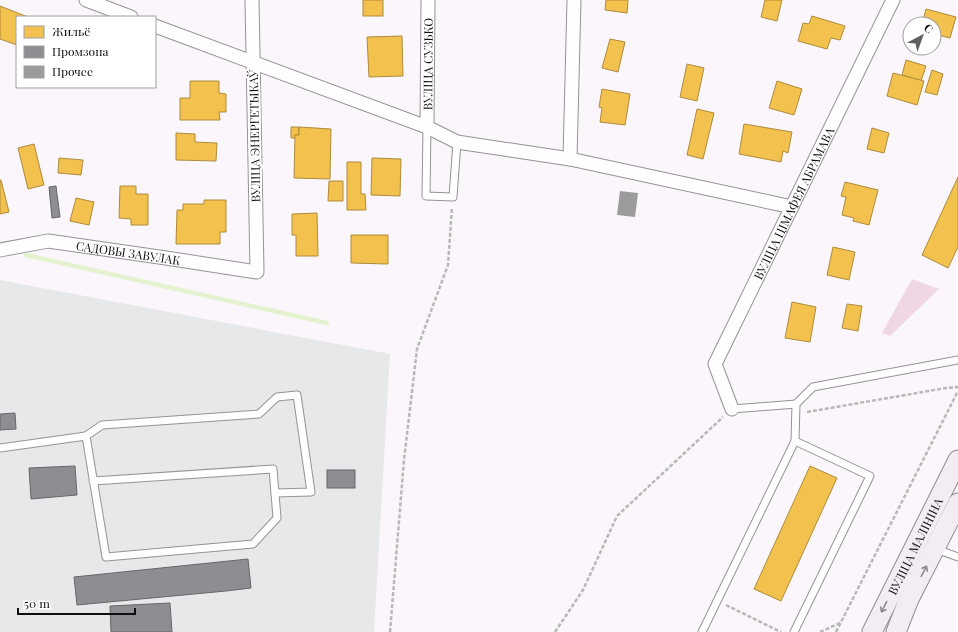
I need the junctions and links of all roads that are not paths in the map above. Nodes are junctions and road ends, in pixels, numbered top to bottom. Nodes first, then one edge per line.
1 (86, 0) edge
2 (252, 0) edge
3 (428, 0) edge
4 (574, 0) edge
5 (893, 0) edge
6 (128, 16) edge
7 (156, 26) edge
8 (253, 63) junction
9 (427, 127) junction
10 (457, 142) junction
11 (570, 159) junction
12 (792, 207) junction
13 (0, 250) edge
14 (257, 272) joint
15 (958, 360) edge
16 (796, 404) junction
17 (732, 409) joint
18 (86, 436) junction
19 (796, 441) junction
20 (0, 448) edge
21 (958, 460) edge
22 (93, 481) junction
23 (275, 493) junction
24 (958, 503) edge
25 (927, 544) junction
26 (958, 557) edge
27 (702, 632) edge
28 (794, 632) edge
29 (872, 632) edge
30 (896, 632) edge

1 - 6 street
2 - 8 street, ВУЛІЦА ЭНЕРГЕТЫКАЎ
3 - 9 street, ВУЛІЦА СУЗЬКО
4 - 11 street
5 - 12 street, ВУЛІЦА ЦІМАФЕЯ АБРАМАВА
7 - 8 street
8 - 9 street
8 - 14 street, ВУЛІЦА ЭНЕРГЕТЫКАЎ
9 - 10 street
9 - 10 lane
10 - 11 street
11 - 12 street
12 - 17 street, ВУЛІЦА ЦІМАФЕЯ АБРАМАВА
13 - 14 street, САДОВЫ ЗАВУЛАК
15 - 16 lane
16 - 17 lane
16 - 19 lane
18 - 20 lane
18 - 22 lane
18 - 23 lane
19 - 27 lane
19 - 28 lane
21 - 25 main road, ВУЛІЦА МАЛІНІНА
22 - 23 lane
22 - 23 lane
24 - 25 main road, ВУЛІЦА МАЛІНІНА
25 - 26 lane
25 -> 29 main road, ВУЛІЦА МАЛІНІНА
30 -> 25 main road, ВУЛІЦА МАЛІНІНА

